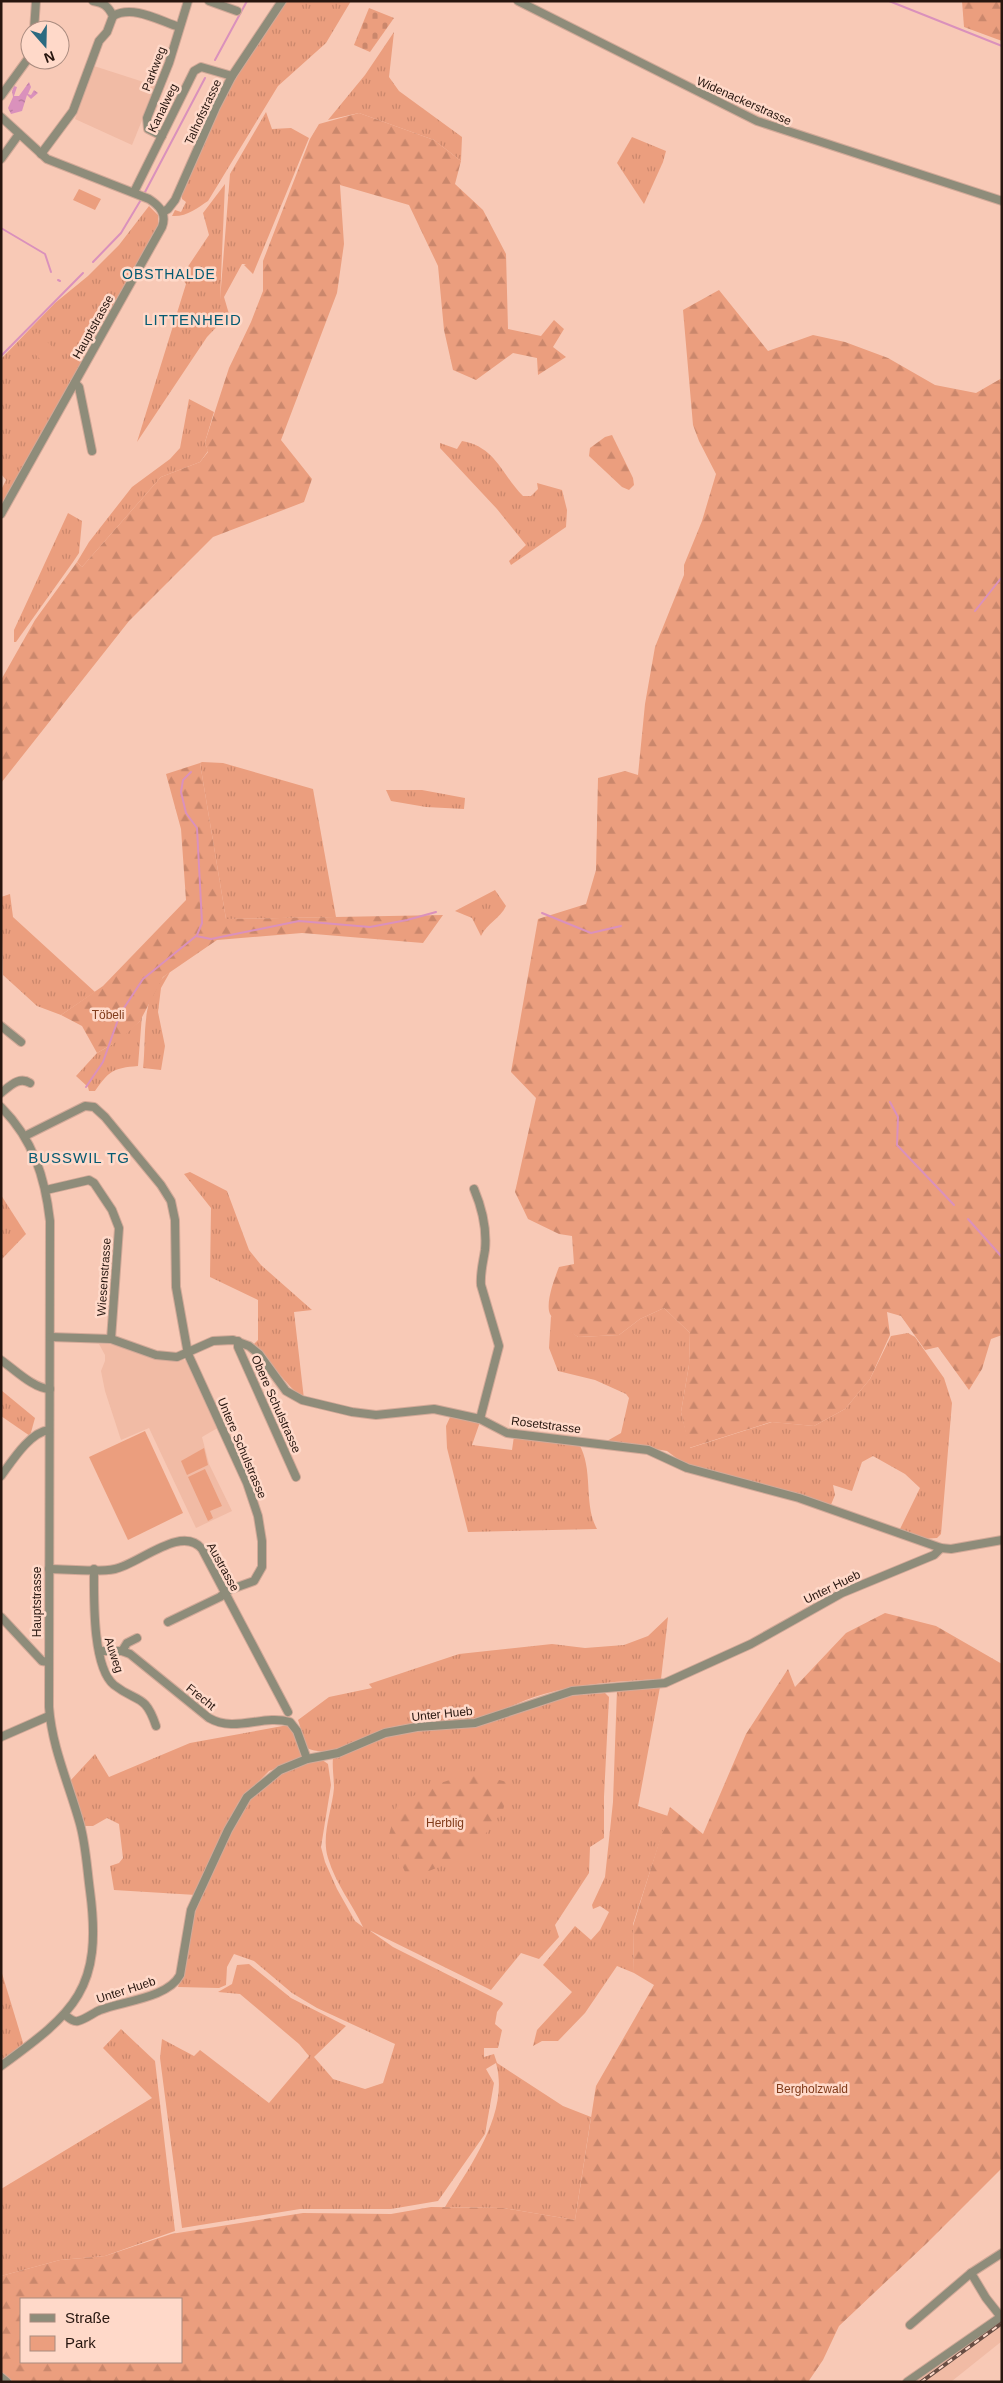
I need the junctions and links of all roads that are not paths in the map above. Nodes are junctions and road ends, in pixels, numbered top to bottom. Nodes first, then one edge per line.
1 (36, 1) edge
2 (93, 1) edge
3 (188, 1) edge
4 (209, 1) edge
5 (282, 1) edge
6 (518, 1) edge
7 (237, 11) dead end
8 (113, 16) junction
9 (35, 20) edge
10 (179, 27) junction
11 (20, 70) edge
12 (232, 76) junction
13 (1, 96) edge
14 (1, 117) edge
15 (19, 134) junction
16 (162, 136) junction
17 (40, 154) junction
18 (1, 159) edge
19 (136, 193) junction
20 (1002, 201) edge
21 (163, 212) junction
22 (74, 383) junction
23 (92, 451) dead end
24 (1, 514) edge
25 (1, 1026) edge
26 (21, 1042) dead end
27 (30, 1083) dead end
28 (1, 1093) edge
29 (1, 1107) edge
30 (25, 1136) junction
31 (474, 1189) dead end
32 (46, 1190) junction
33 (50, 1337) junction
34 (111, 1339) junction
35 (238, 1341) junction
36 (188, 1354) junction
37 (1, 1360) edge
38 (50, 1389) junction
39 (480, 1419) junction
40 (50, 1430) junction
41 (1, 1476) edge
42 (296, 1476) dead end
43 (1002, 1540) edge
44 (941, 1548) junction
45 (49, 1569) junction
46 (94, 1569) junction
47 (225, 1592) junction
48 (1, 1616) edge
49 (168, 1622) dead end
50 (137, 1638) dead end
51 (122, 1650) junction
52 (99, 1651) junction
53 (48, 1662) junction
54 (288, 1712) dead end
55 (49, 1716) junction
56 (156, 1726) dead end
57 (1, 1737) edge
58 (308, 1759) junction
59 (65, 2015) junction
60 (1, 2066) edge
61 (1002, 2253) edge
62 (972, 2273) junction
63 (1002, 2317) edge
64 (910, 2325) dead end
65 (1, 2377) edge
66 (7, 2382) edge
67 (908, 2382) edge

1 - 9 street
2 - 8 street
3 - 10 street, Parkweg
4 - 7 street
5 - 12 street, Talhofstrasse
6 - 20 street, Widenackerstrasse
8 - 10 street
8 - 17 street
10 - 16 street, Parkweg
11 - 13 street
12 - 16 street, Kanalweg
12 - 21 street, Talhofstrasse
14 - 15 street
15 - 17 street
15 - 18 street
16 - 19 street, Kanalweg
17 - 19 street
19 - 21 street
21 - 22 street, Hauptstrasse
22 - 23 street
22 - 24 street, Hauptstrasse
25 - 26 street
27 - 28 street
29 - 30 street, Hauptstrasse
30 - 32 street, Hauptstrasse
30 - 36 street
31 - 39 street
32 - 33 street, Hauptstrasse
32 - 34 street, Wiesenstrasse
33 - 34 street
33 - 38 street, Hauptstrasse
34 - 36 street
35 - 36 street
35 - 39 street, Rosetstrasse
35 - 42 street, Obere Schulstrasse
36 - 47 street, Untere Schulstrasse
37 - 38 street
38 - 40 street, Hauptstrasse
39 - 44 street, Rosetstrasse
40 - 41 street
40 - 45 street, Hauptstrasse
43 - 44 street
44 - 58 street, Unter Hueb
45 - 46 street, Austrasse
45 - 53 street, Hauptstrasse
46 - 47 street, Austrasse
46 - 52 street, Auweg
47 - 49 street
47 - 54 street, Austrasse
48 - 53 street
50 - 51 street
51 - 52 street
51 - 58 street, Frecht
52 - 56 street, Auweg
53 - 55 street, Hauptstrasse
55 - 57 street
55 - 59 street, Hauptstrasse
58 - 59 street, Unter Hueb
59 - 60 street, Hauptstrasse
61 - 62 street
62 - 63 street
62 - 64 street
63 - 67 street
65 - 66 street

